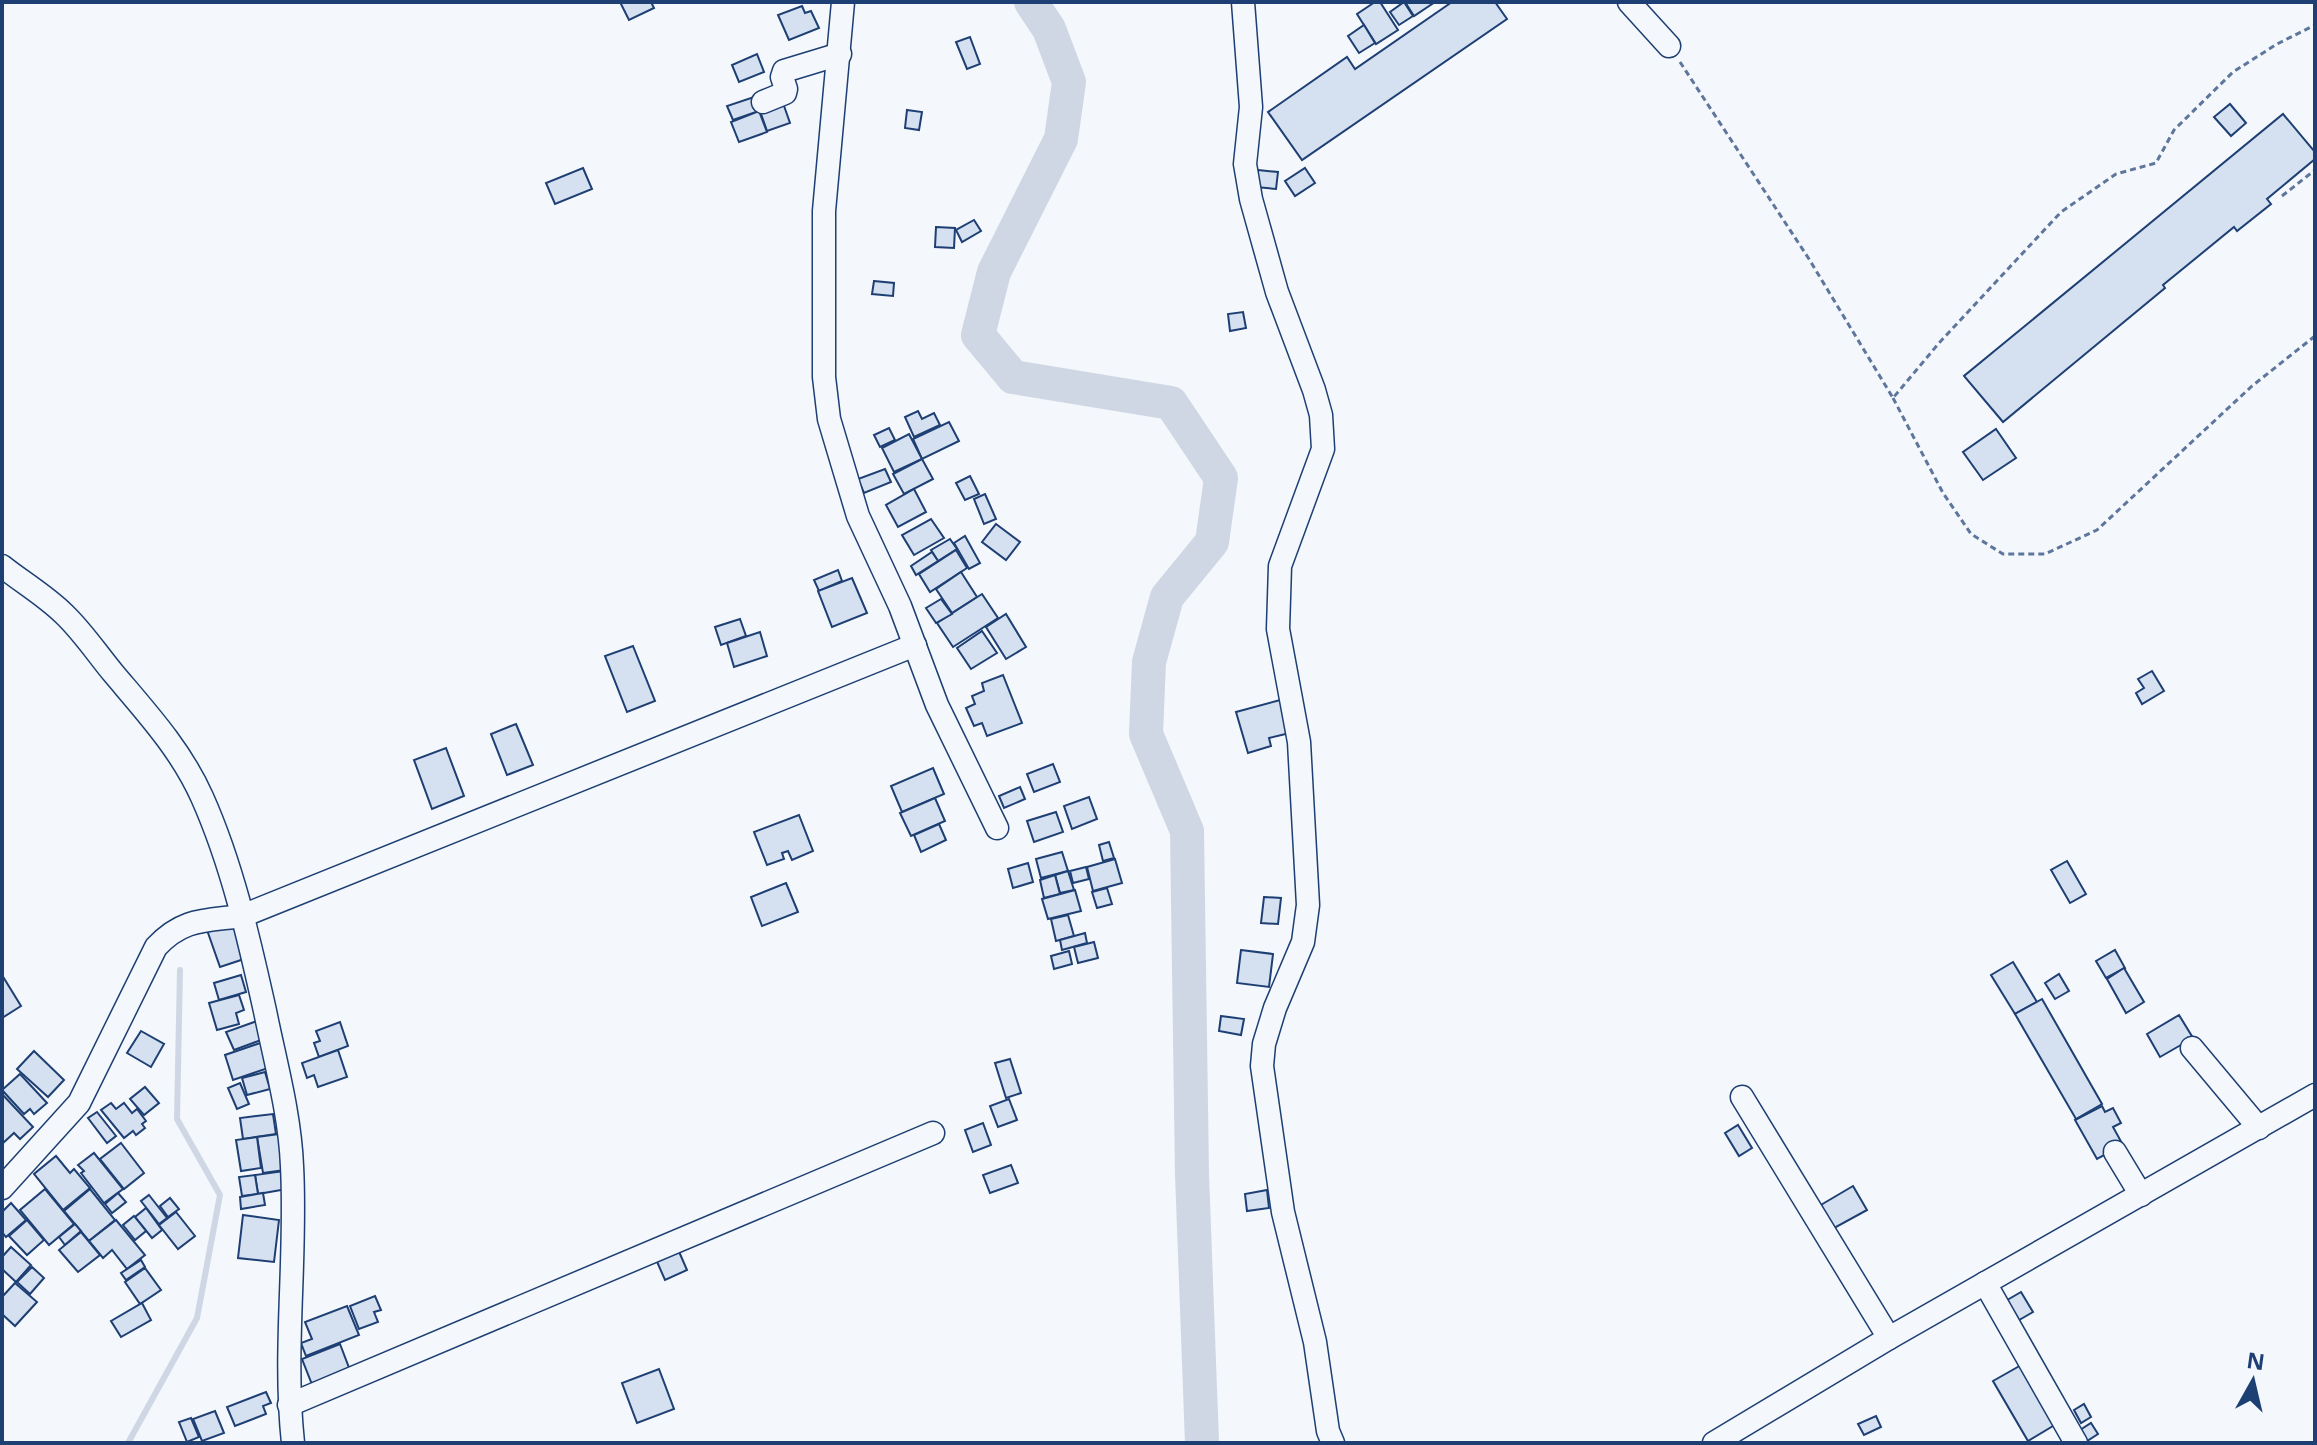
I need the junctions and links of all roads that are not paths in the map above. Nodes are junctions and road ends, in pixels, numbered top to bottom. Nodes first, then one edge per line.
1 (843, 2) edge
2 (1243, 2) edge
3 (1629, 2) edge
4 (1669, 46) road end
5 (840, 54) junction
6 (763, 102) dead end
7 (2, 566) edge
8 (915, 645) junction
9 (997, 828) dead end
10 (242, 916) junction
11 (2192, 1048) dead end
12 (2315, 1095) edge
13 (1742, 1097) dead end
14 (2259, 1128) junction
15 (933, 1133) dead end
16 (2115, 1152) dead end
17 (5, 1176) edge
18 (2141, 1195) junction
19 (1985, 1283) junction
20 (1889, 1338) junction
21 (289, 1405) junction
22 (293, 1443) edge
23 (1333, 1443) edge
24 (1714, 1443) edge
25 (2076, 1443) edge

1 - 5 street
2 - 23 street
3 - 4 street
5 - 6 street
5 - 8 street
7 - 10 street
8 - 9 street
8 - 10 street
10 - 17 street
10 - 21 street
11 - 14 street
12 - 14 street
13 - 20 street
14 - 18 street
15 - 21 street
16 - 18 street
18 - 19 street
19 - 20 street
19 - 25 street
20 - 24 street
21 - 22 street

